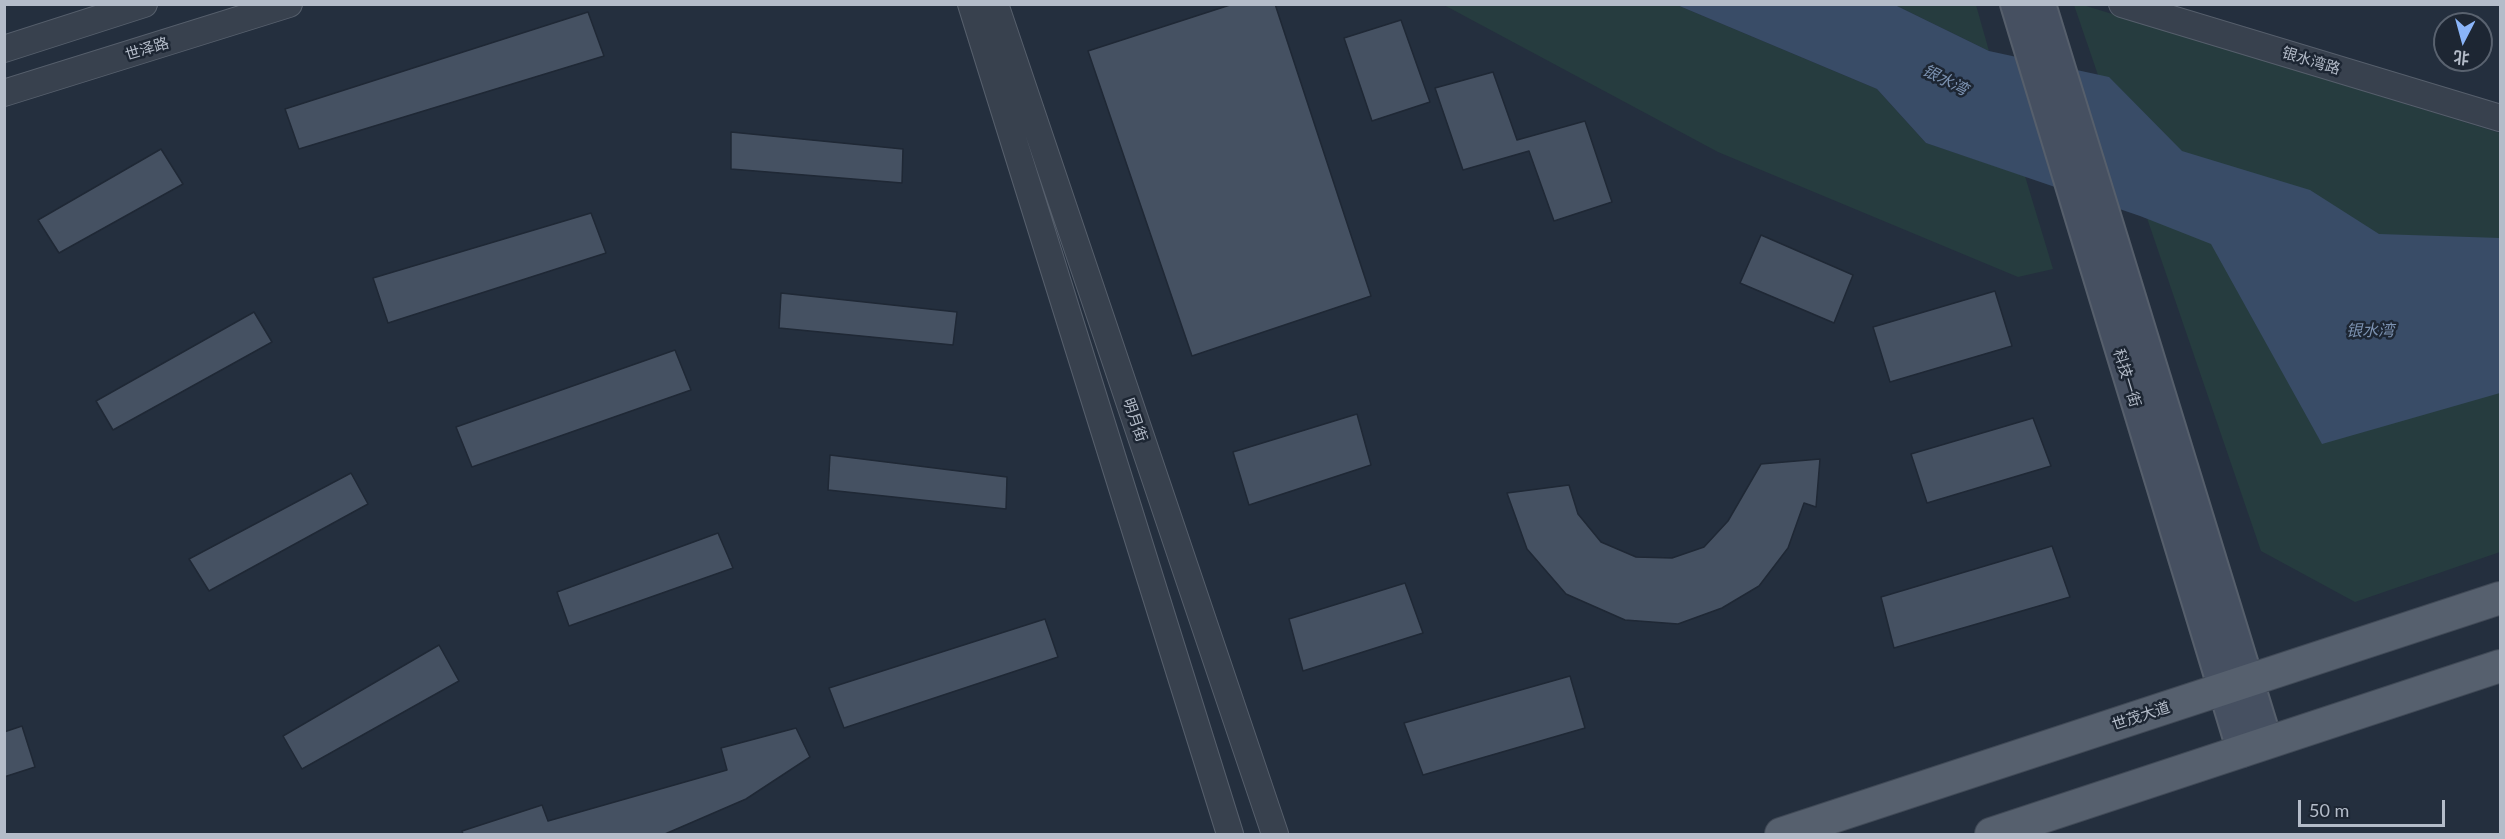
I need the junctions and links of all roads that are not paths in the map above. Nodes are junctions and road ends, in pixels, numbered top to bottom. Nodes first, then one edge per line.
1 (144, 4) edge
2 (289, 4) edge
3 (971, 4) edge
4 (995, 4) edge
5 (2015, 4) edge
6 (2041, 4) edge
7 (2122, 4) edge
8 (4, 48) edge
9 (4, 93) edge
10 (2500, 118) edge
11 (2109, 275) junction
12 (2500, 598) edge
13 (2500, 666) edge
14 (2235, 685) junction
15 (2255, 747) junction
16 (1230, 834) edge
17 (1275, 834) edge
18 (1781, 834) edge
19 (1991, 834) edge

1 - 8 street
2 - 9 street, 世泽路
3 - 16 street
4 - 17 street, 明月街
5 - 11 main road, 科技一街
6 - 11 main road, 科技一街
7 - 10 street, 银水湾路
11 - 14 main road, 科技一街
12 - 14 main road, 世茂大道
13 - 15 main road
14 - 15 main road, 科技一街
14 - 18 main road, 世茂大道
15 - 19 main road

